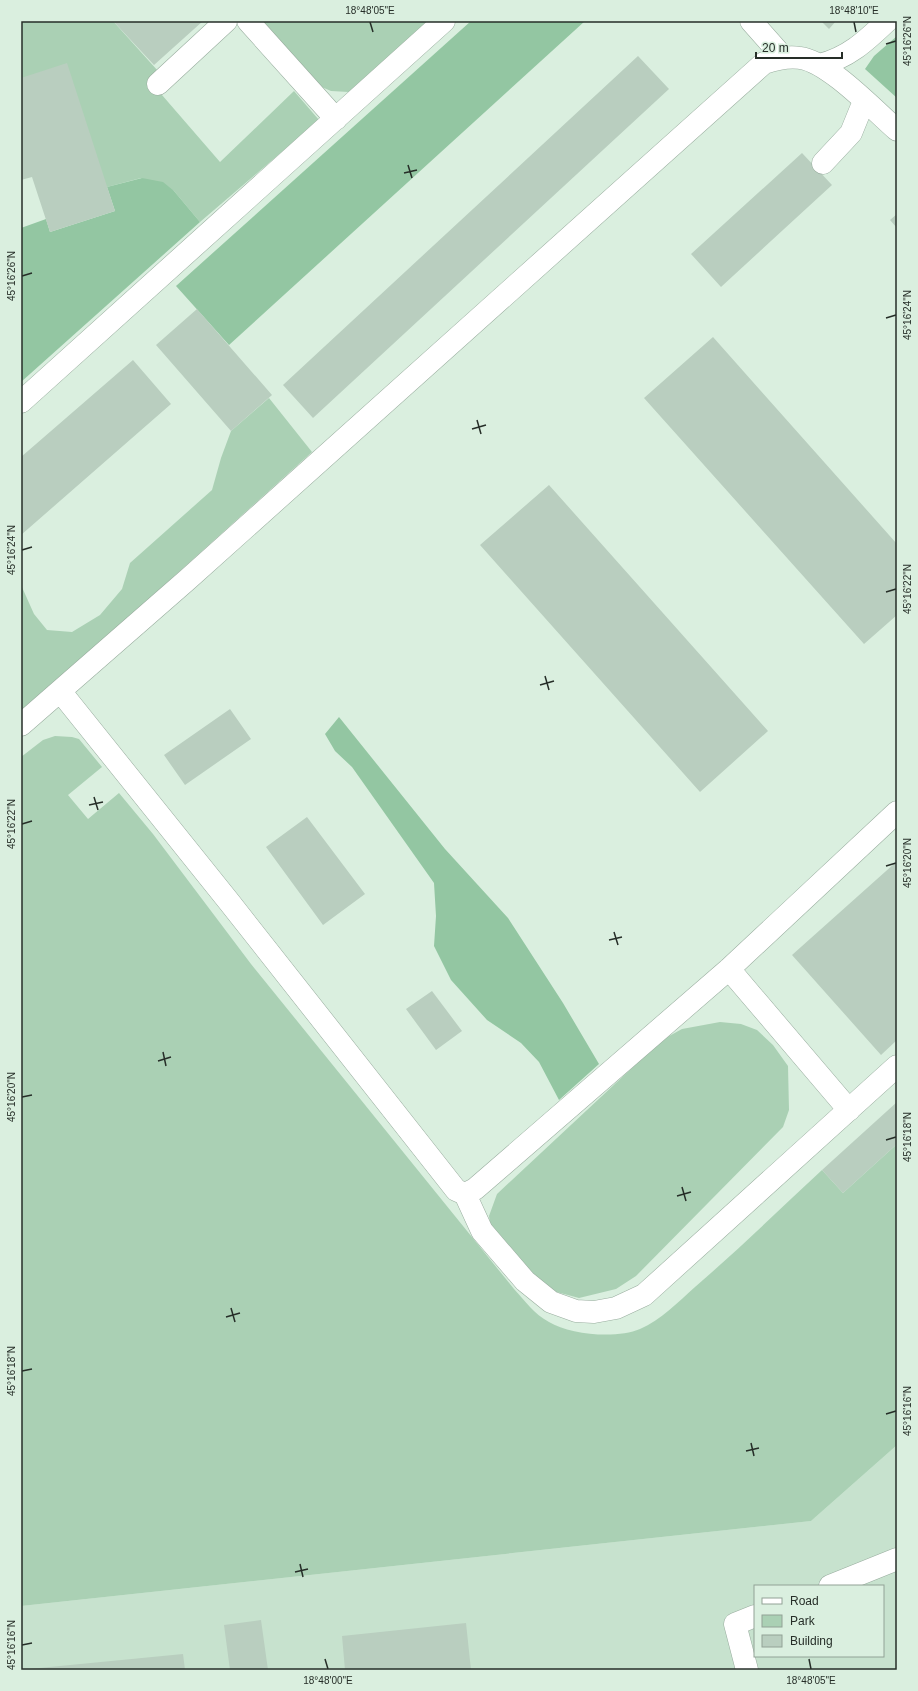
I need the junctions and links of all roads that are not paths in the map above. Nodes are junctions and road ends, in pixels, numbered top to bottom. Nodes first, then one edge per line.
1 (226, 21) edge
2 (248, 21) edge
3 (444, 21) edge
4 (751, 21) edge
5 (887, 21) edge
6 (783, 57) junction
7 (820, 65) junction
8 (158, 84) dead end
9 (864, 101) junction
10 (336, 118) junction
11 (897, 130) edge
12 (823, 163) dead end
13 (21, 402) edge
14 (60, 691) junction
15 (21, 725) edge
16 (897, 812) edge
17 (729, 969) junction
18 (897, 1066) edge
19 (849, 1110) junction
20 (465, 1194) junction
21 (897, 1559) edge
22 (832, 1585) edge
23 (754, 1616) edge
24 (747, 1670) edge

1 - 8 lane
2 - 10 lane
3 - 10 lane
4 - 6 lane
5 - 7 lane
6 - 7 lane
6 - 14 lane
7 - 9 lane
9 - 11 lane
9 - 12 lane
10 - 13 lane
14 - 15 lane
14 - 20 lane
16 - 17 lane
17 - 19 lane
17 - 20 lane
18 - 19 lane
19 - 20 lane
21 - 22 lane
23 - 24 lane

